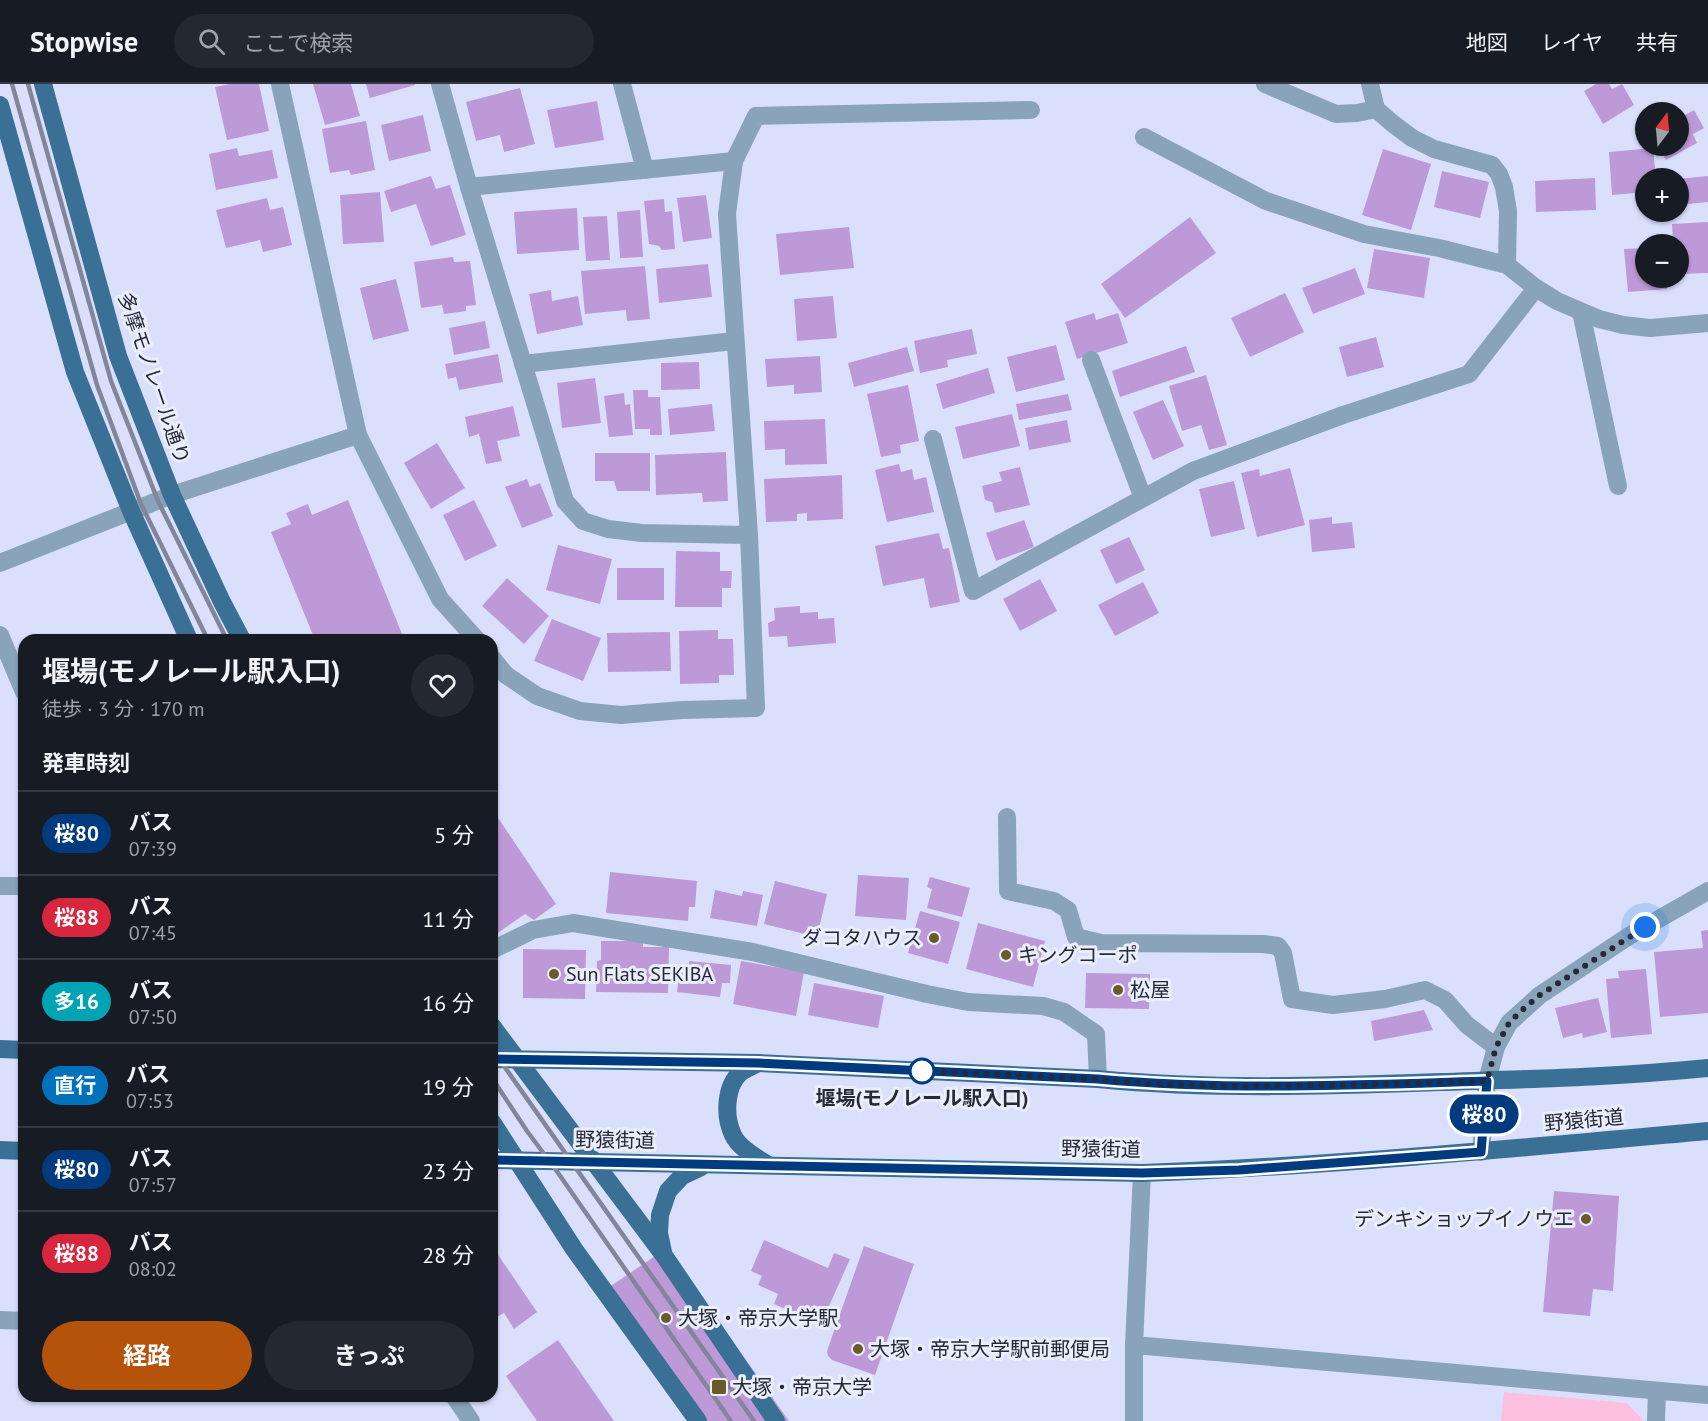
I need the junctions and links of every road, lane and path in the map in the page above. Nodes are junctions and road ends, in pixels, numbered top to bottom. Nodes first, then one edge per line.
1 (43, 84) edge
2 (280, 84) edge
3 (440, 84) edge
4 (622, 84) edge
5 (1265, 84) edge
6 (1370, 84) edge
7 (0, 105) edge
8 (1376, 109) junction
9 (1031, 110) dead end
10 (1144, 137) dead end
11 (734, 162) junction
12 (645, 170) junction
13 (469, 188) junction
14 (1507, 266) junction
15 (1536, 288) junction
16 (1581, 312) junction
17 (1708, 323) edge
18 (734, 341) junction
19 (1091, 360) dead end
20 (523, 364) junction
21 (358, 435) junction
22 (933, 439) dead end
23 (1618, 486) dead end
24 (172, 495) junction
25 (1143, 498) junction
26 (131, 511) junction
27 (749, 535) junction
28 (0, 563) edge
29 (186, 634) edge
30 (239, 634) edge
31 (472, 634) edge
32 (0, 635) edge
33 (498, 665) edge
34 (18, 678) edge
35 (1007, 817) dead end
36 (0, 886) edge
37 (18, 886) edge
38 (1708, 891) edge
39 (498, 947) edge
40 (498, 1034) edge
41 (1496, 1047) junction
42 (0, 1049) edge
43 (18, 1050) edge
44 (498, 1059) edge
45 (517, 1060) junction
46 (758, 1063) junction
47 (1708, 1068) edge
48 (1098, 1079) junction
49 (1487, 1081) junction
50 (1708, 1131) edge
51 (498, 1132) edge
52 (0, 1150) edge
53 (18, 1151) edge
54 (1481, 1152) junction
55 (498, 1160) edge
56 (516, 1160) junction
57 (595, 1162) junction
58 (708, 1164) junction
59 (770, 1166) junction
60 (1142, 1173) junction
61 (663, 1254) junction
62 (0, 1320) edge
63 (18, 1321) edge
64 (1134, 1345) junction
65 (1657, 1391) junction
66 (1708, 1395) edge
67 (458, 1402) edge
68 (471, 1421) edge
69 (698, 1421) edge
70 (776, 1421) edge
71 (1134, 1421) edge
72 (1656, 1421) edge

1 - 24 main road, 多摩モノレール通り
2 - 21 street
3 - 13 street
4 - 12 street
5 - 8 street
6 - 8 street
7 - 26 main road
8 - 14 street
9 - 11 street
10 - 14 street
11 - 12 street
11 - 18 street
12 - 13 street
13 - 20 street
14 - 15 street
15 - 16 street
15 - 25 street
16 - 17 street
16 - 23 street
18 - 20 street
18 - 27 street
19 - 25 street
20 - 27 street
21 - 24 street
21 - 31 street
22 - 25 street
24 - 26 street
24 - 30 main road, 多摩モノレール通り
26 - 28 street
26 - 29 main road
27 - 33 street
32 - 34 street
35 - 41 street
36 - 37 street
38 - 41 street
39 - 48 street
40 - 45 main road
41 - 49 street
42 - 43 main road
44 - 45 main road
45 - 46 main road
45 - 57 main road
46 - 48 main road
46 - 59 main road
47 - 49 main road
48 - 49 main road
49 - 54 street
50 - 54 main road, 野猿街道
51 - 56 main road
52 - 53 main road
54 - 60 main road, 野猿街道
55 - 56 main road, 野猿街道
56 - 57 main road, 野猿街道
56 - 69 main road
57 - 58 main road, 野猿街道
57 - 61 main road
58 - 59 main road, 野猿街道
58 - 61 main road
59 - 60 main road, 野猿街道
60 - 64 street
61 - 70 main road
62 - 63 street
64 - 65 street
64 - 71 street
65 - 66 street
65 - 72 street
67 - 68 street

